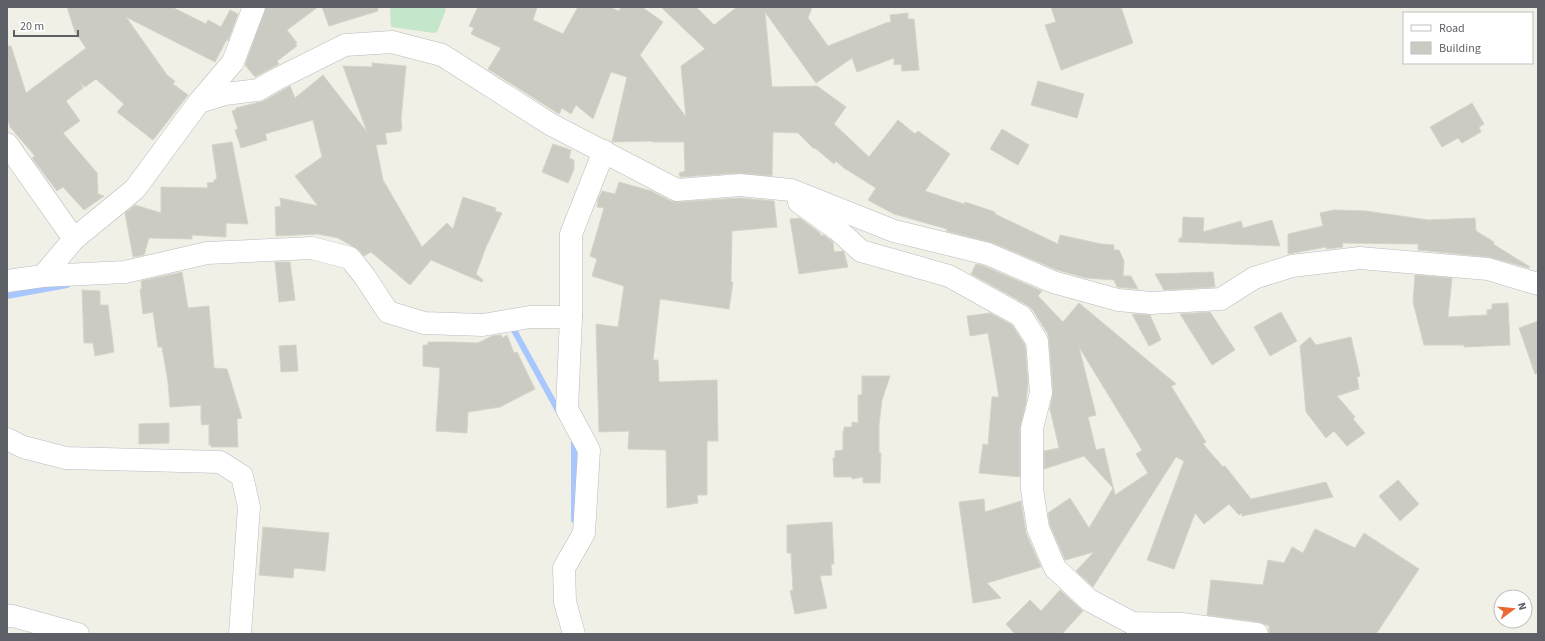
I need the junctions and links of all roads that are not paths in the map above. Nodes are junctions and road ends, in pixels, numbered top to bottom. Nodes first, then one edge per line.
1 (254, 7) edge
2 (200, 102) junction
3 (7, 144) edge
4 (604, 151) junction
5 (791, 190) junction
6 (74, 239) junction
7 (43, 276) junction
8 (7, 281) edge
9 (1538, 284) edge
10 (571, 317) junction
11 (7, 439) edge
12 (7, 616) edge
13 (78, 634) edge
14 (240, 634) edge
15 (574, 634) edge
16 (1258, 634) edge

1 - 2 street
2 - 4 street
2 - 6 street
3 - 6 street
4 - 5 street
4 - 10 street
5 - 9 street
5 - 16 street
6 - 7 street
7 - 8 street
7 - 10 street
10 - 15 street
11 - 14 street
12 - 13 street

